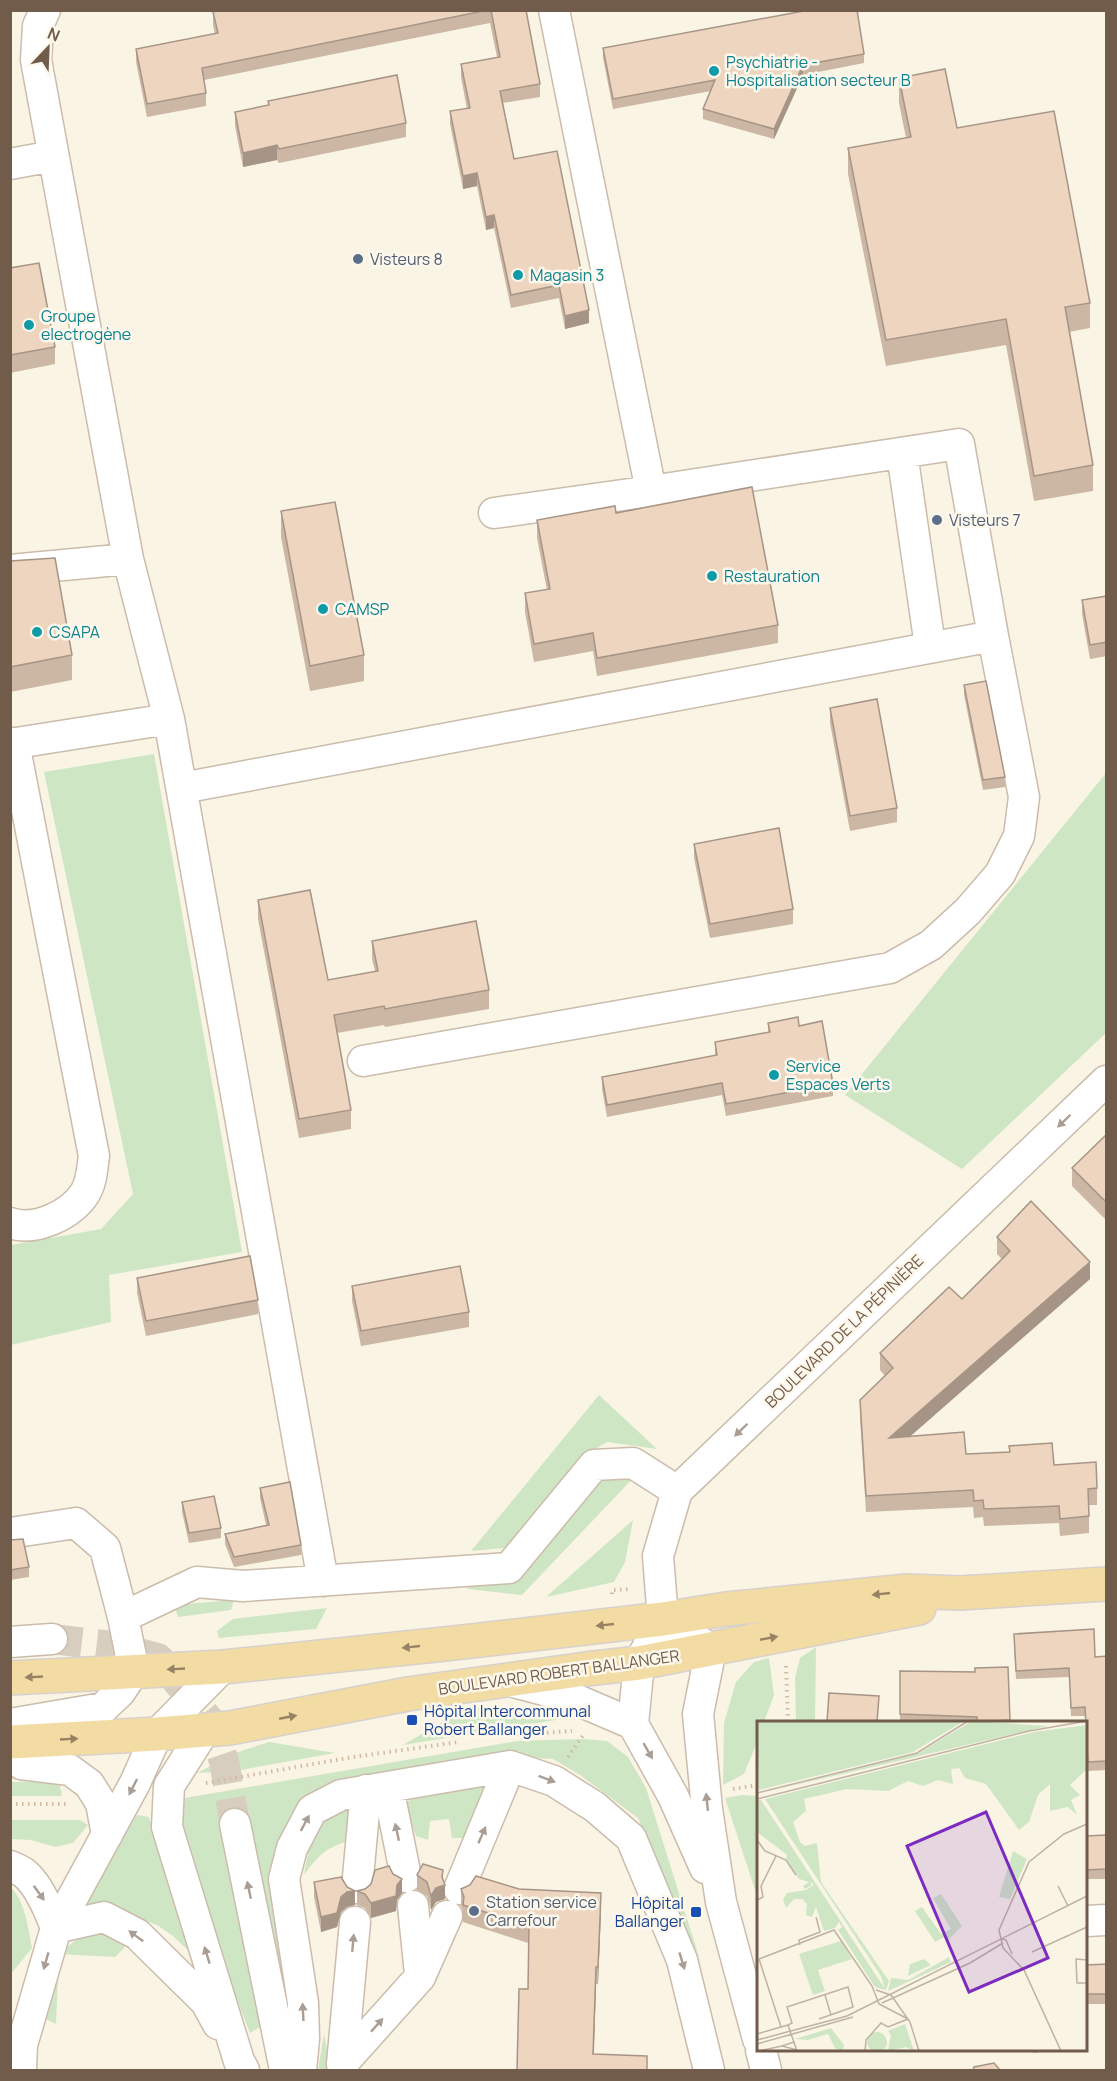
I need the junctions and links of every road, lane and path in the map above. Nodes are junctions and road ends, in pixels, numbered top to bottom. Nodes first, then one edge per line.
1 (45, 10) edge
2 (554, 10) edge
3 (53, 156) junction
4 (10, 164) edge
5 (902, 453) junction
6 (651, 491) junction
7 (494, 513) dead end
8 (128, 560) junction
9 (10, 570) edge
10 (993, 636) junction
11 (930, 646) junction
12 (169, 719) junction
13 (12, 743) edge
14 (182, 788) junction
15 (363, 1060) dead end
16 (1107, 1081) edge
17 (10, 1223) edge
18 (677, 1491) junction
19 (10, 1533) edge
20 (323, 1581) junction
21 (1107, 1584) edge
22 (960, 1593) junction
23 (123, 1617) junction
24 (663, 1619) junction
25 (785, 1635) junction
26 (52, 1639) tunnel mouth
27 (10, 1642) edge
28 (711, 1649) junction
29 (639, 1663) junction
30 (223, 1667) junction
31 (134, 1671) junction
32 (10, 1678) edge
33 (507, 1680) junction
34 (788, 1721) edge
35 (10, 1724) edge
36 (633, 1724) junction
37 (204, 1731) junction
38 (158, 1734) junction
39 (10, 1742) edge
40 (10, 1755) edge
41 (510, 1766) junction
42 (377, 1788) junction
43 (10, 1804) edge
44 (76, 1804) dead end
45 (235, 1824) tunnel mouth
46 (107, 1835) junction
47 (10, 1866) edge
48 (406, 1877) dead end
49 (357, 1888) edge
50 (459, 1888) edge
51 (721, 1902) junction
52 (413, 1906) dead end
53 (447, 1916) dead end
54 (1107, 1920) edge
55 (1087, 1921) edge
56 (355, 1922) dead end
57 (56, 1928) junction
58 (420, 1977) junction
59 (757, 2032) edge
60 (761, 2051) edge
61 (241, 2066) edge
62 (342, 2067) edge
63 (21, 2070) edge
64 (285, 2070) edge
65 (301, 2070) edge
66 (709, 2070) edge
67 (766, 2070) edge

1 - 3 street
2 - 6 street
3 - 4 street
3 - 8 street
5 - 6 street
5 - 10 street
5 - 11 street
6 - 7 street
8 - 9 street
8 - 12 street
10 - 11 street
10 - 15 street
11 - 14 street
12 - 13 street
12 - 14 street
13 - 17 street
14 - 20 street
16 -> 18 street, BOULEVARD DE LA PÉPINIÈRE
18 - 20 street
18 - 24 street
19 - 23 street
20 - 23 street
21 - 22 main road, BOULEVARD ROBERT BALLANGER
22 -> 24 main road, BOULEVARD ROBERT BALLANGER
22 - 25 main road, BOULEVARD ROBERT BALLANGER
23 - 31 street
24 - 28 street
24 - 29 street
24 -> 30 main road, BOULEVARD ROBERT BALLANGER
28 -> 25 main road, BOULEVARD ROBERT BALLANGER
25 - 34 path
26 - 27 street
28 - 29 main road, BOULEVARD ROBERT BALLANGER
51 -> 28 street
29 - 33 main road, BOULEVARD ROBERT BALLANGER
29 - 36 street
30 -> 31 main road, BOULEVARD ROBERT BALLANGER
30 - 38 street
31 -> 32 main road, BOULEVARD ROBERT BALLANGER
31 - 35 street
33 - 36 street
37 -> 33 main road, BOULEVARD ROBERT BALLANGER
36 -> 51 street
37 - 38 main road, BOULEVARD ROBERT BALLANGER
61 -> 37 street
39 -> 38 main road, BOULEVARD ROBERT BALLANGER
38 -> 46 street
40 - 46 street
41 - 42 street
50 -> 41 street
41 -> 66 street
48 -> 42 street
42 - 49 street
65 -> 42 street
43 - 44 path
64 -> 45 street
46 - 57 street
47 -> 57 street
51 - 59 street
52 - 58 street
53 - 58 street
54 - 55 street
62 -> 56 street
61 -> 57 street
57 -> 63 street
62 -> 58 street
60 - 67 street

